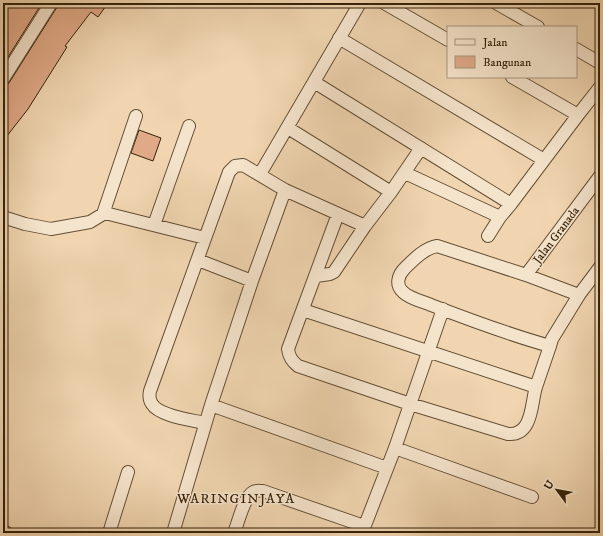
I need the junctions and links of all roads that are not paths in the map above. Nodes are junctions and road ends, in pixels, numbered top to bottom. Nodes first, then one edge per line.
1 (51, 3) edge
2 (360, 3) edge
3 (384, 3) edge
4 (503, 5) edge
5 (536, 26) edge
6 (339, 38) junction
7 (447, 39) edge
8 (577, 50) edge
9 (600, 63) edge
10 (514, 78) edge
11 (3, 79) edge
12 (314, 82) junction
13 (600, 87) edge
14 (578, 115) junction
15 (136, 116) dead end
16 (189, 126) dead end
17 (288, 128) junction
18 (421, 148) junction
19 (544, 160) junction
20 (405, 172) junction
21 (260, 174) junction
22 (600, 176) edge
23 (285, 190) junction
24 (392, 192) junction
25 (511, 204) junction
26 (104, 214) junction
27 (338, 214) junction
28 (3, 217) edge
29 (500, 217) junction
30 (154, 225) junction
31 (364, 226) junction
32 (488, 236) dead end
33 (205, 238) junction
34 (198, 260) junction
35 (600, 267) edge
36 (526, 275) junction
37 (316, 276) junction
38 (252, 281) junction
39 (579, 295) junction
40 (443, 309) junction
41 (303, 310) junction
42 (550, 346) junction
43 (428, 352) junction
44 (536, 387) junction
45 (410, 404) junction
46 (211, 405) junction
47 (205, 423) junction
48 (395, 448) junction
49 (387, 468) junction
50 (128, 472) dead end
51 (532, 497) dead end
52 (363, 530) edge
53 (3, 531) edge
54 (7, 533) edge
55 (109, 533) edge
56 (173, 533) edge
57 (234, 533) edge

1 - 11 street
2 - 6 street
3 - 7 street
4 - 5 street
6 - 12 street
6 - 19 street
8 - 9 street
10 - 14 street
12 - 17 street
12 - 18 street
13 - 14 street
14 - 19 street
15 - 26 street
16 - 30 street
17 - 21 street
17 - 24 street
18 - 20 street
18 - 25 street
19 - 25 street
20 - 24 street
20 - 29 street
21 - 23 street
21 - 33 street
22 - 36 street, Jalan Granada
23 - 27 street
23 - 38 street
24 - 31 street
25 - 29 street
26 - 28 street
26 - 30 street
27 - 31 street
27 - 37 street
29 - 32 street
30 - 33 street
31 - 37 street
33 - 34 street
34 - 38 street
34 - 47 street
35 - 39 street
36 - 39 street
36 - 40 street
37 - 41 street
38 - 46 street
39 - 42 street
40 - 42 street
40 - 43 street
41 - 43 street
41 - 45 street
42 - 44 street
43 - 44 street
43 - 45 street
44 - 45 street
45 - 48 street
46 - 47 street
46 - 49 street
47 - 56 street
48 - 49 street
48 - 51 street
49 - 52 street
50 - 55 street
52 - 57 street
53 - 54 street

